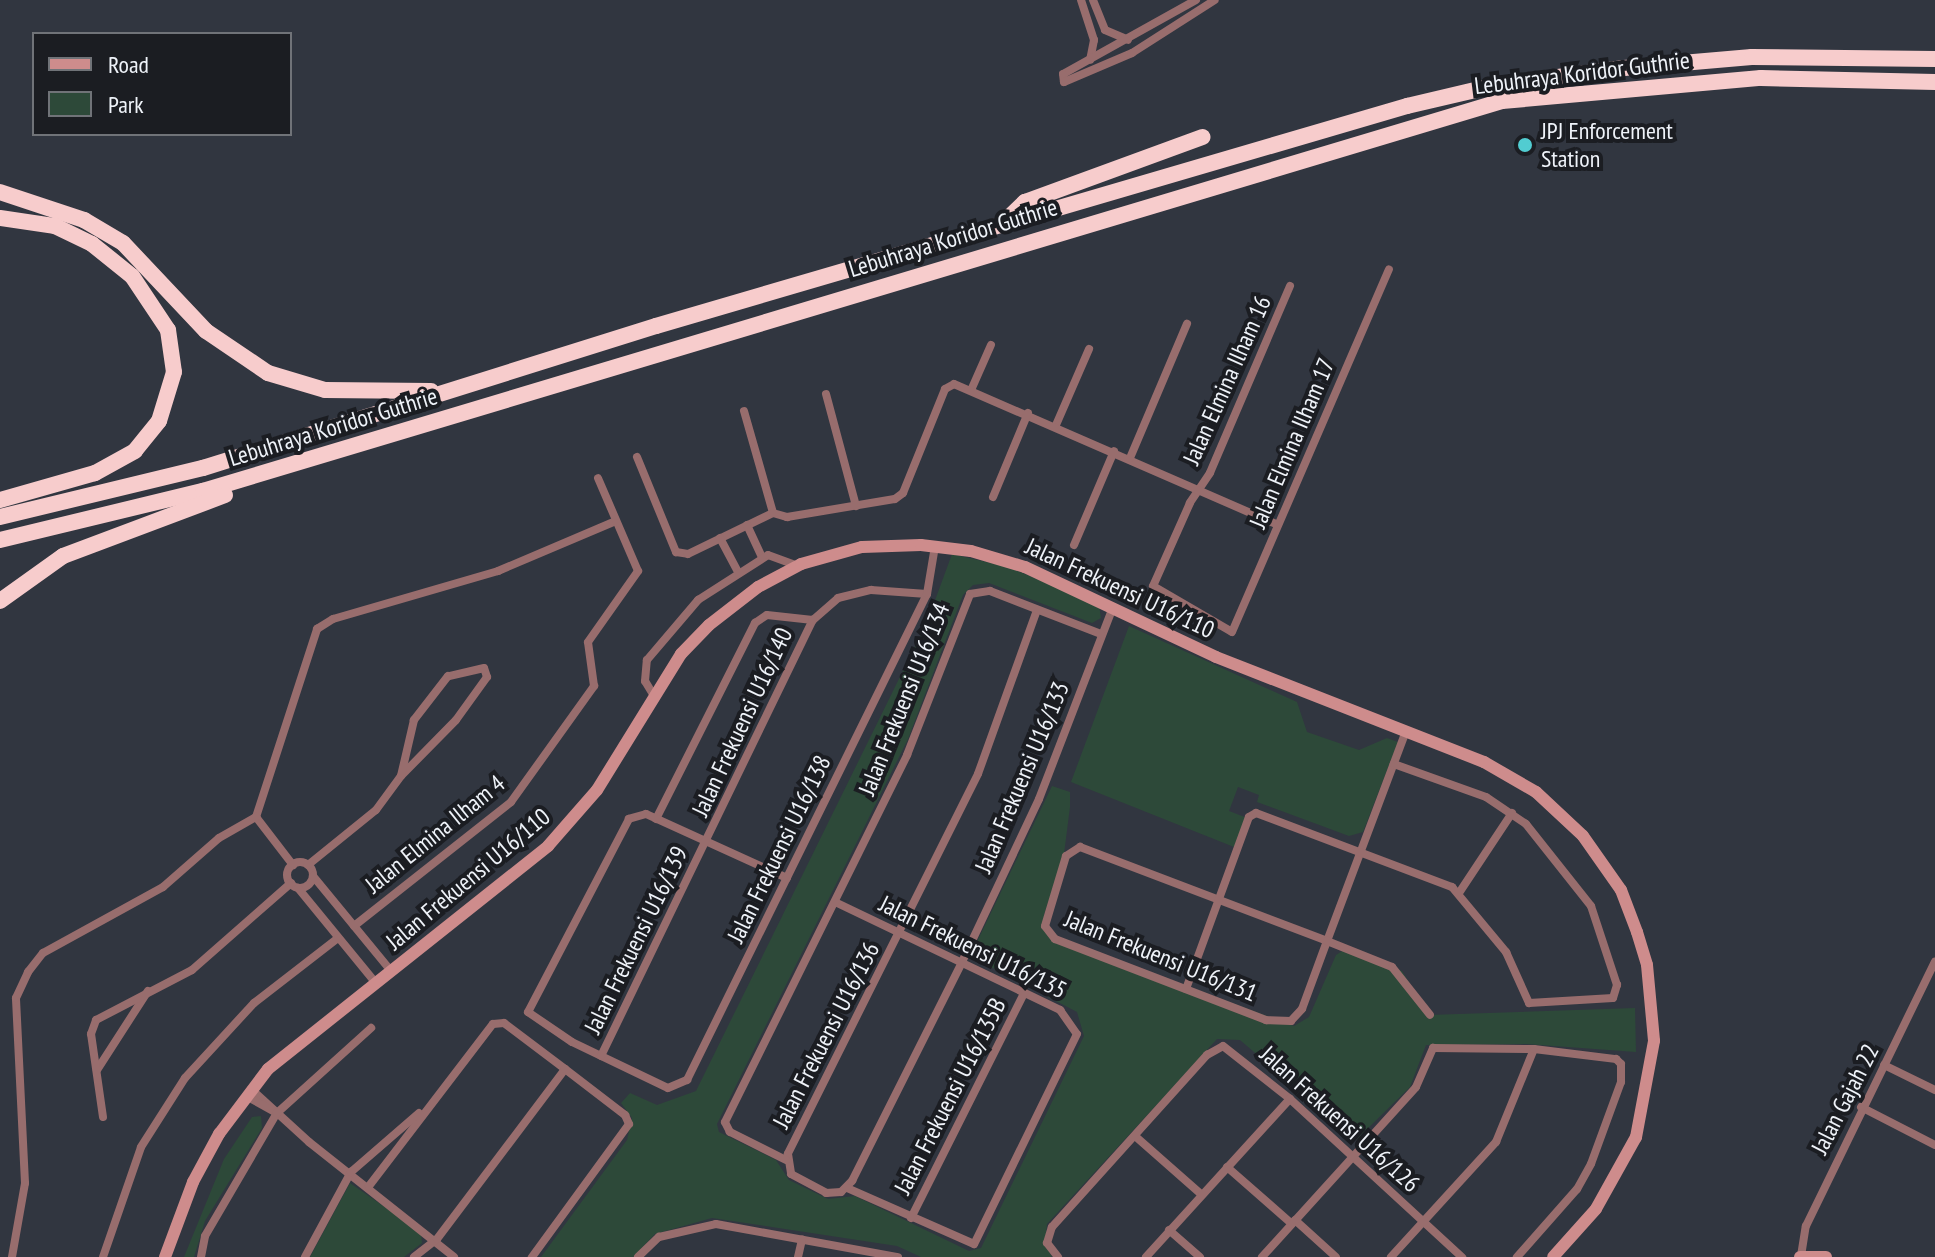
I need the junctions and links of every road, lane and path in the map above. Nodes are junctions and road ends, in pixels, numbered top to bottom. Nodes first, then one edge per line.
1 (1081, 0) edge
2 (1093, 0) edge
3 (1196, 0) edge
4 (1215, 0) edge
5 (1130, 41) junction
6 (1935, 59) edge
7 (1090, 61) junction
8 (1935, 82) edge
9 (1203, 137) dead end
10 (0, 192) edge
11 (0, 218) edge
12 (1002, 224) junction
13 (1389, 270) dead end
14 (1290, 286) dead end
15 (1187, 324) dead end
16 (991, 345) dead end
17 (1089, 349) dead end
18 (972, 388) junction
19 (452, 390) junction
20 (826, 394) dead end
21 (744, 411) dead end
22 (1028, 413) junction
23 (1056, 425) junction
24 (380, 437) junction
25 (1114, 451) junction
26 (637, 457) dead end
27 (1130, 458) junction
28 (598, 478) dead end
29 (1199, 489) junction
30 (993, 497) dead end
31 (0, 500) edge
32 (856, 506) junction
33 (773, 513) junction
34 (0, 517) edge
35 (616, 521) junction
36 (747, 525) junction
37 (1278, 525) junction
38 (720, 538) junction
39 (0, 540) edge
40 (1074, 545) dead end
41 (935, 546) junction
42 (762, 557) junction
43 (798, 566) junction
44 (738, 572) junction
45 (927, 594) junction
46 (0, 601) edge
47 (1114, 605) junction
48 (1037, 610) junction
49 (813, 620) junction
50 (1232, 632) joint
51 (1101, 634) junction
52 (654, 696) junction
53 (1406, 731) junction
54 (1394, 764) junction
55 (401, 776) junction
56 (1512, 813) junction
57 (256, 817) junction
58 (656, 819) junction
59 (707, 842) junction
60 (1361, 851) junction
61 (293, 865) junction
62 (308, 865) junction
63 (313, 876) junction
64 (787, 878) junction
65 (294, 886) junction
66 (1459, 893) junction
67 (1219, 900) junction
68 (835, 902) junction
69 (354, 926) junction
70 (900, 932) junction
71 (338, 938) junction
72 (1327, 941) junction
73 (962, 962) junction
74 (1935, 962) edge
75 (391, 971) junction
76 (375, 982) junction
77 (1186, 989) junction
78 (148, 990) junction
79 (1024, 993) junction
80 (1430, 1015) dead end
81 (371, 1028) dead end
82 (1534, 1049) junction
83 (601, 1056) junction
84 (1884, 1065) junction
85 (565, 1069) junction
86 (97, 1071) junction
87 (1935, 1090) edge
88 (249, 1092) junction
89 (1290, 1099) junction
90 (434, 1101) junction
91 (1861, 1107) junction
92 (277, 1113) junction
93 (103, 1117) dead end
94 (1135, 1136) junction
95 (1935, 1145) edge
96 (786, 1160) junction
97 (1351, 1160) junction
98 (1227, 1167) junction
99 (351, 1172) junction
100 (369, 1186) junction
101 (847, 1188) junction
102 (1202, 1195) junction
103 (911, 1218) junction
104 (1425, 1221) junction
105 (1294, 1222) junction
106 (1169, 1230) junction
107 (437, 1239) junction
108 (802, 1239) junction
109 (12, 1257) edge
110 (103, 1257) edge
111 (165, 1257) edge
112 (201, 1257) edge
113 (305, 1257) edge
114 (414, 1257) edge
115 (454, 1257) edge
116 (532, 1257) edge
117 (638, 1257) edge
118 (798, 1257) edge
119 (898, 1257) edge
120 (1058, 1257) edge
121 (1146, 1257) edge
122 (1200, 1257) edge
123 (1262, 1257) edge
124 (1336, 1257) edge
125 (1391, 1257) edge
126 (1462, 1257) edge
127 (1517, 1257) edge
128 (1553, 1257) edge
129 (1800, 1257) edge
130 (1826, 1257) edge

1 - 7 street
2 - 5 street
3 - 5 street
4 - 7 street
5 - 7 street
6 - 12 highway, Lebuhraya Koridor Guthrie
8 - 24 highway, Lebuhraya Koridor Guthrie
9 - 12 highway
10 - 19 highway
11 - 31 highway
12 - 19 highway, Lebuhraya Koridor Guthrie
13 - 37 street, Jalan Elmina Ilham 17
14 - 29 street, Jalan Elmina Ilham 16
15 - 27 street
16 - 18 street
17 - 23 street
18 - 22 street
18 - 32 street
19 - 34 highway, Lebuhraya Koridor Guthrie
20 - 32 street
21 - 33 street
22 - 23 street
22 - 30 street
23 - 25 street
24 - 39 highway, Lebuhraya Koridor Guthrie
24 - 46 highway
25 - 27 street
25 - 40 street
26 - 38 street
27 - 29 street
28 - 35 street, Jalan Elmina Ilham 4
29 - 37 street
29 - 50 street, Jalan Elmina Ilham 16
32 - 33 street
33 - 36 street
35 - 57 street
35 - 69 street, Jalan Elmina Ilham 4
36 - 38 street
36 - 42 street
37 - 50 street, Jalan Elmina Ilham 17
38 - 44 street
41 - 43 street, Jalan Frekuensi U16/110
41 - 45 street, Jalan Frekuensi U16/138
41 - 47 street, Jalan Frekuensi U16/110
42 - 43 street
42 - 44 street
43 - 52 street, Jalan Frekuensi U16/110
44 - 52 street
45 - 49 street
45 - 64 street, Jalan Frekuensi U16/138
47 - 51 street, Jalan Frekuensi U16/133
47 - 53 street, Jalan Frekuensi U16/110
48 - 51 street, Jalan Frekuensi U16/134
48 - 68 street, Jalan Frekuensi U16/134
48 - 70 street, Jalan Frekuensi U16/136
49 - 58 street
49 - 59 street, Jalan Frekuensi U16/140
51 - 73 street, Jalan Frekuensi U16/133
52 - 75 street, Jalan Frekuensi U16/110
53 - 54 street, Jalan Frekuensi U16/131
53 - 128 street, Jalan Frekuensi U16/110
54 - 56 street
54 - 60 street, Jalan Frekuensi U16/131
55 - 55 street
55 - 62 street
56 - 66 street
56 - 66 street
57 - 61 street
57 - 109 street
58 - 59 street
58 - 83 street, Jalan Frekuensi U16/138
59 - 64 street
59 - 83 street, Jalan Frekuensi U16/139
60 - 66 street
60 - 67 street
60 - 72 street, Jalan Frekuensi U16/131
61 - 62 street
61 - 65 street
62 - 63 street
63 - 65 street
63 - 69 street
64 - 83 street, Jalan Frekuensi U16/138
65 - 71 street
65 - 78 street
67 - 72 street, Jalan Frekuensi U16/131
67 - 77 street
67 - 77 street, Jalan Frekuensi U16/131
68 - 70 street, Jalan Frekuensi U16/135
68 - 96 street
69 - 75 street
70 - 73 street, Jalan Frekuensi U16/135
70 - 96 street, Jalan Frekuensi U16/136
71 - 76 street
71 - 110 street
72 - 77 street, Jalan Frekuensi U16/131
72 - 80 street
73 - 79 street, Jalan Frekuensi U16/135
73 - 101 street
74 - 84 street, Jalan Gajah 22
75 - 76 street, Jalan Frekuensi U16/110
76 - 88 street, Jalan Frekuensi U16/110
78 - 86 street
78 - 86 street
79 - 103 street, Jalan Frekuensi U16/135B
79 - 103 street, Jalan Frekuensi U16/135
81 - 92 street
82 - 97 street
82 - 104 street
82 - 127 street
84 - 87 street
84 - 91 street, Jalan Gajah 22
85 - 90 street
85 - 107 street
85 - 116 street
86 - 93 street
88 - 92 street
88 - 111 street, Jalan Frekuensi U16/110
89 - 94 street, Jalan Frekuensi U16/126
89 - 97 street, Jalan Frekuensi U16/126
89 - 98 street
90 - 99 street
90 - 100 street
91 - 95 street
91 - 129 street, Jalan Gajah 22
92 - 99 street
92 - 112 street
94 - 102 street
94 - 120 street, Jalan Frekuensi U16/126
96 - 101 street, Jalan Frekuensi U16/136
97 - 104 street, Jalan Frekuensi U16/126
97 - 105 street
98 - 102 street
98 - 105 street
99 - 100 street
99 - 113 street
100 - 107 street
101 - 103 street
102 - 106 street
104 - 125 street
104 - 126 street, Jalan Frekuensi U16/126
105 - 123 street
105 - 124 street
106 - 121 street
106 - 122 street
107 - 114 street
107 - 115 street
108 - 117 street
108 - 118 street
108 - 119 street
129 - 130 street

